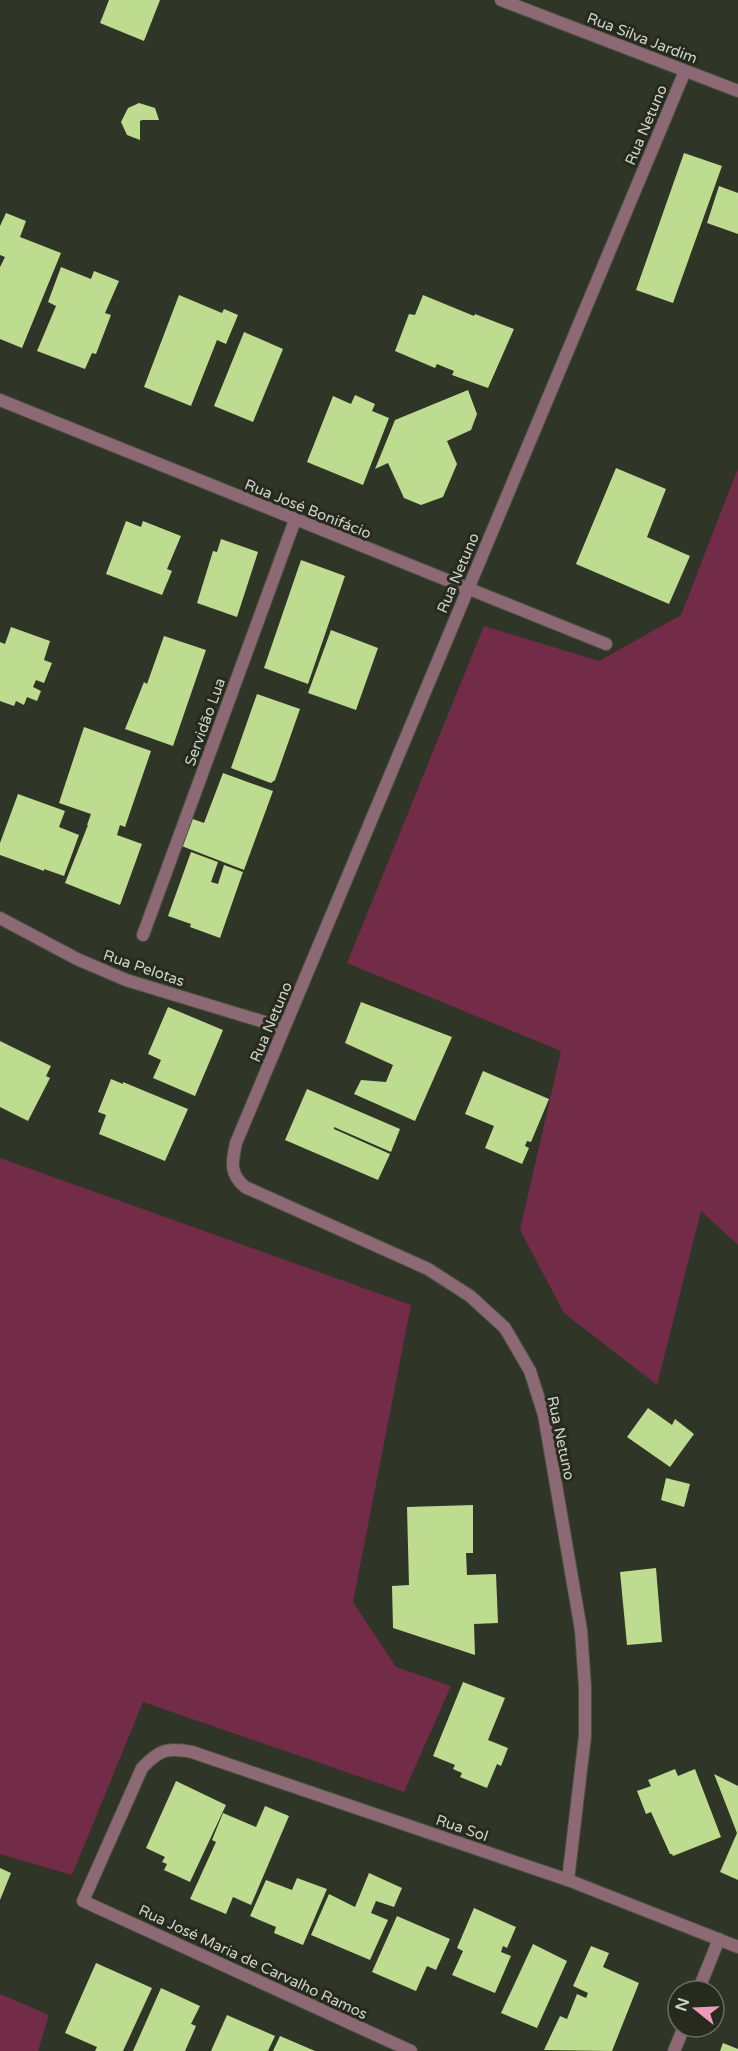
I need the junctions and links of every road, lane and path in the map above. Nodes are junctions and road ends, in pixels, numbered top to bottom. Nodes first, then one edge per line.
1 (501, 0) edge
2 (685, 71) junction
3 (738, 92) edge
4 (0, 400) edge
5 (295, 520) junction
6 (468, 588) junction
7 (606, 644) dead end
8 (0, 918) edge
9 (143, 934) dead end
10 (284, 1028) junction
11 (568, 1880) junction
12 (83, 1901) joint
13 (719, 1939) junction
14 (738, 1947) edge
15 (703, 1979) edge
16 (411, 2051) edge

1 - 2 street, Rua Silva Jardim
2 - 3 street, Rua Silva Jardim
2 - 6 street, Rua Netuno
4 - 5 street, Rua José Bonifácio
5 - 6 street, Rua José Bonifácio
5 - 9 street, Servidão Lua
6 - 7 street, Rua José Bonifácio
6 - 10 street, Rua Netuno
8 - 10 street, Rua Pelotas
10 - 11 street, Rua Netuno
11 - 12 street, Rua Sol
11 - 13 street, Rua Sol
12 - 16 street, Rua José Maria de Carvalho Ramos
13 - 14 street, Rua Sol
13 - 15 street

